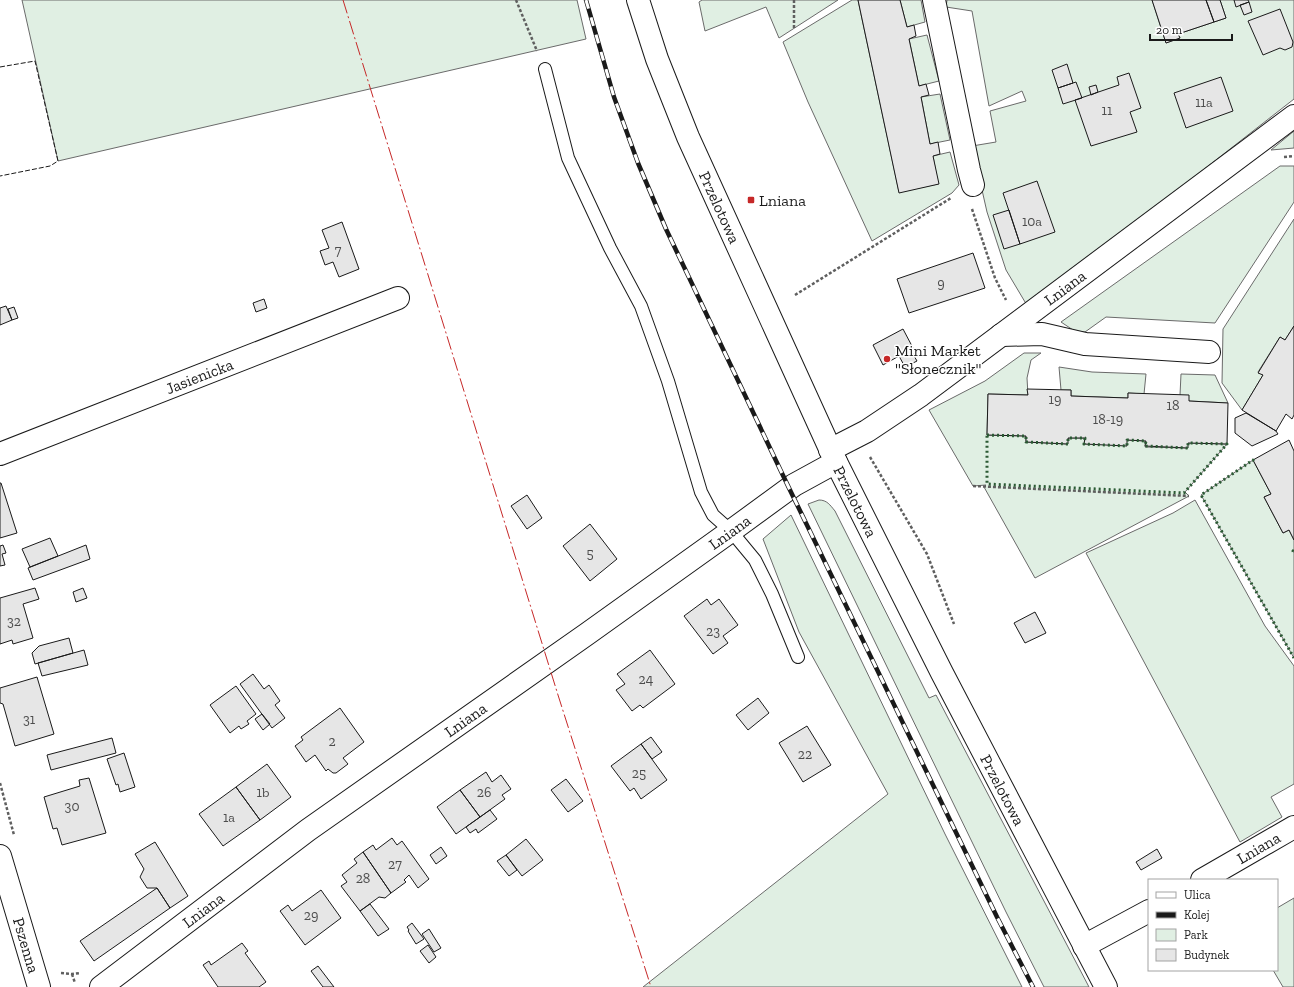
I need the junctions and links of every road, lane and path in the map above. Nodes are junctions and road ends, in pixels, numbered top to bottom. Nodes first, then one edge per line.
1 (516, 0) edge
2 (638, 0) edge
3 (794, 0) edge
4 (934, 0) edge
5 (794, 28) dead end
6 (545, 69) joint
7 (1294, 116) edge
8 (969, 188) junction
9 (795, 295) dead end
10 (398, 298) dead end
11 (1009, 329) junction
12 (1208, 352) dead end
13 (0, 454) edge
14 (833, 456) junction
15 (870, 456) dead end
16 (973, 486) dead end
17 (1189, 496) dead end
18 (731, 531) junction
19 (954, 624) dead end
20 (798, 657) dead end
21 (1294, 827) edge
22 (0, 856) edge
23 (1204, 879) edge
24 (1148, 912) edge
25 (1084, 946) junction
26 (57, 972) dead end
27 (72, 974) junction
28 (94, 979) edge
29 (39, 987) edge
30 (76, 987) edge
31 (1106, 987) edge

1 - 6 path
2 - 14 street, Przelotowa
3 - 5 path
4 - 8 street
6 - 18 lane
7 - 11 street, Lniana
8 - 9 path
8 - 11 path
10 - 13 street, Jasienicka
11 - 12 street
11 - 14 street, Lniana
14 - 18 street, Lniana
14 - 25 street, Przelotowa
15 - 19 path
16 - 17 path
18 - 20 lane
18 - 28 street, Lniana
21 - 23 street, Lniana
22 - 29 street, Pszenna
24 - 25 street
25 - 31 street, Przelotowa
26 - 27 path
27 - 28 path
27 - 30 path

